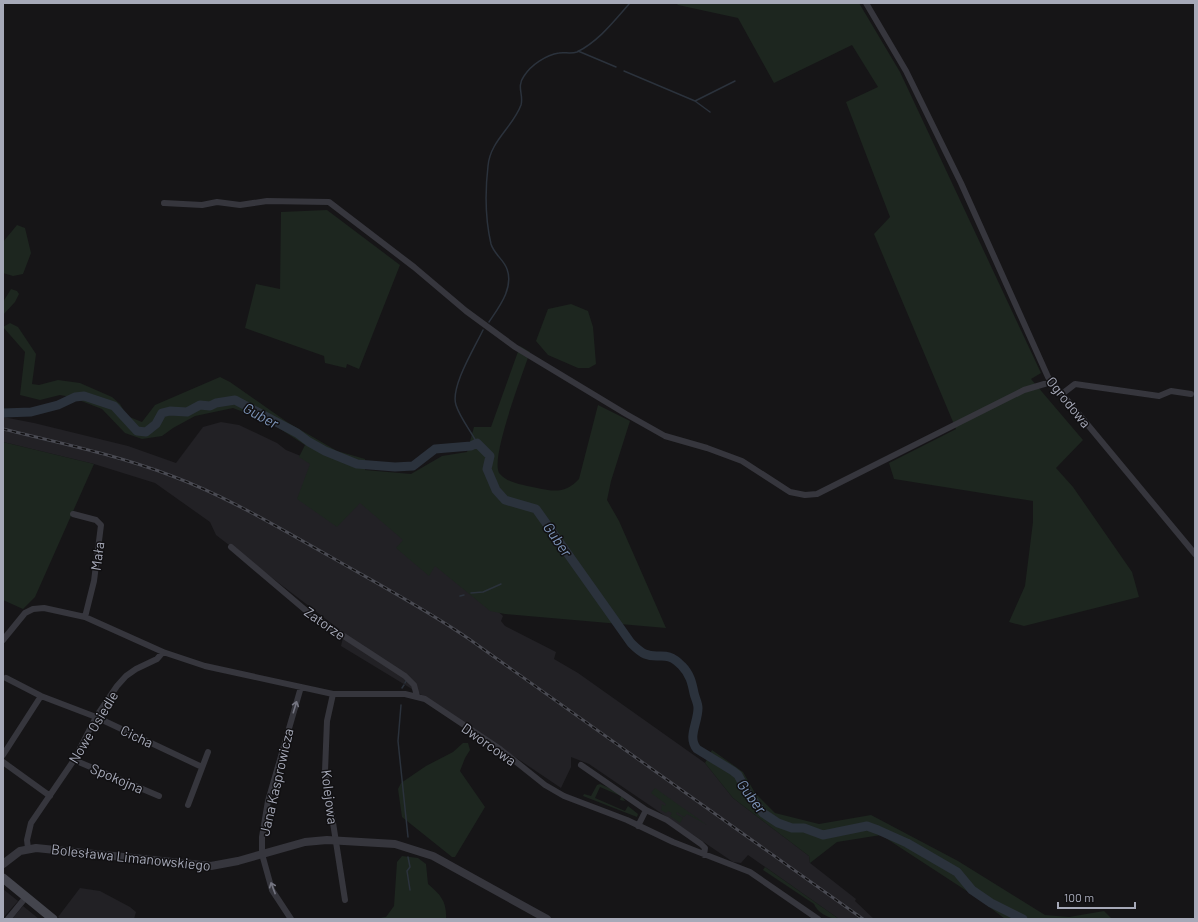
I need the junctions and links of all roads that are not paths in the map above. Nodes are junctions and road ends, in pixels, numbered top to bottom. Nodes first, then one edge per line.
1 (866, 3) edge
2 (164, 203) dead end
3 (1051, 382) junction
4 (1062, 394) junction
5 (1191, 394) dead end
6 (73, 514) dead end
7 (231, 547) dead end
8 (1195, 554) edge
9 (85, 617) junction
10 (3, 640) edge
11 (163, 652) junction
12 (6, 678) dead end
13 (301, 687) junction
14 (333, 694) junction
15 (41, 696) junction
16 (417, 696) junction
17 (96, 717) junction
18 (208, 752) dead end
19 (3, 755) edge
20 (74, 760) junction
21 (3, 762) edge
22 (581, 765) dead end
23 (202, 767) junction
24 (50, 796) junction
25 (159, 796) dead end
26 (188, 805) dead end
27 (646, 810) junction
28 (638, 826) junction
29 (336, 840) junction
30 (28, 848) junction
31 (262, 854) junction
32 (704, 855) junction
33 (3, 864) edge
34 (3, 878) edge
35 (26, 897) junction
36 (345, 900) dead end
37 (8, 919) edge
38 (53, 919) edge
39 (291, 919) edge
40 (547, 919) edge
41 (818, 919) edge

1 - 3 street, Ogrodowa
2 - 3 street
3 - 4 street, Ogrodowa
4 - 5 street
4 - 8 street, Ogrodowa
6 - 9 street, Mała
7 - 16 street, Zatorze
9 - 10 street, Dworcowa
9 - 11 street, Dworcowa
11 - 13 street, Dworcowa
11 - 17 street, Nowe Osiedle
12 - 15 street, Cicha
13 - 14 street, Dworcowa
31 -> 13 street, Jana Kasprowicza
14 - 16 street, Dworcowa
14 - 29 street, Kolejowa
15 - 17 street, Cicha
15 - 19 street
16 - 28 street, Dworcowa
17 - 20 street, Nowe Osiedle
17 - 23 street, Cicha
18 - 23 street
20 - 24 street, Nowe Osiedle
20 - 25 street, Spokojna
21 - 24 street
22 - 27 street
23 - 26 street
24 - 30 street, Nowe Osiedle
27 - 28 street
27 - 32 street
28 - 32 street, Dworcowa
29 - 31 street, Bolesława Limanowskiego
29 - 36 street, Kolejowa
29 - 40 street, Bolesława Limanowskiego
30 - 31 street, Bolesława Limanowskiego
30 - 33 street
39 -> 31 street, Jana Kasprowicza
32 - 41 street, Dworcowa
34 - 35 main road
35 - 37 street
35 - 38 main road

